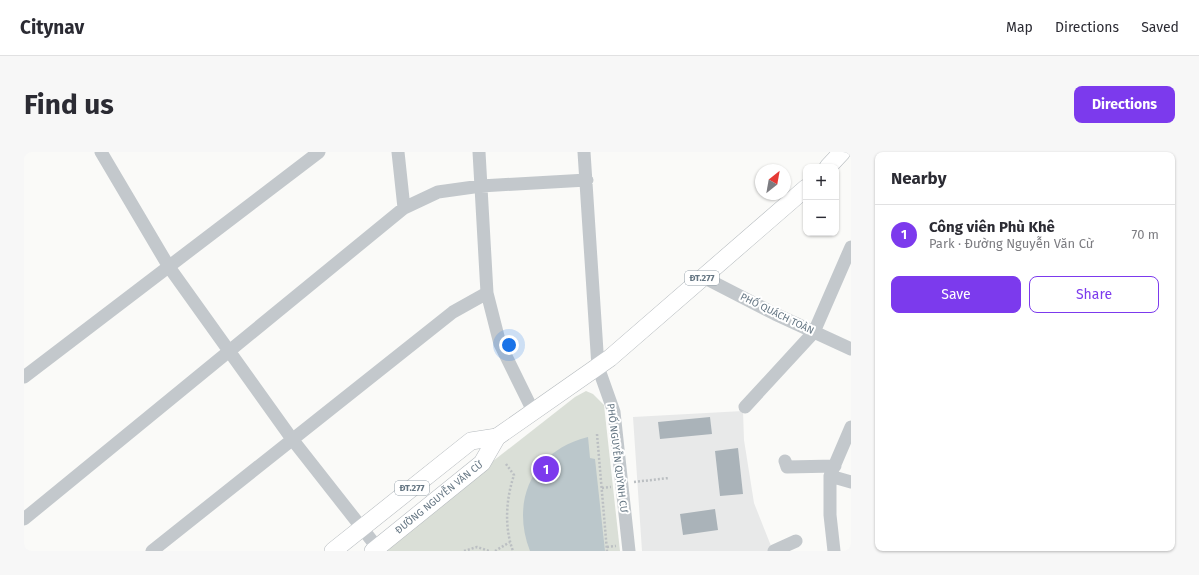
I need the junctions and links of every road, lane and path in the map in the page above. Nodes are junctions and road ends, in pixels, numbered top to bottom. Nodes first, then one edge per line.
1 (101, 152) edge
2 (319, 152) edge
3 (398, 152) edge
4 (479, 152) edge
5 (584, 152) edge
6 (842, 152) edge
7 (831, 164) edge
8 (587, 180) junction
9 (481, 186) junction
10 (803, 191) edge
11 (404, 208) junction
12 (851, 247) edge
13 (168, 267) junction
14 (703, 277) junction
15 (487, 293) junction
16 (814, 332) junction
17 (851, 349) edge
18 (229, 352) junction
19 (598, 367) junction
20 (24, 377) edge
21 (745, 406) dead end
22 (533, 411) junction
23 (851, 427) edge
24 (597, 434) dead end
25 (497, 437) junction
26 (292, 439) junction
27 (785, 461) dead end
28 (506, 464) dead end
29 (833, 471) junction
30 (669, 478) dead end
31 (851, 482) edge
32 (621, 484) junction
33 (24, 519) edge
34 (362, 528) junction
35 (796, 541) dead end
36 (510, 542) junction
37 (377, 550) edge
38 (152, 551) edge
39 (333, 551) edge
40 (464, 551) edge
41 (489, 551) edge
42 (495, 551) edge
43 (513, 551) edge
44 (607, 551) edge
45 (629, 551) edge
46 (774, 551) edge
47 (834, 551) edge

1 - 13 street
2 - 13 street
3 - 11 street
4 - 9 street
5 - 8 street, PHỐ NGUYỄN QUỲNH CƯ
6 - 7 main road
8 - 9 street
8 - 19 street, PHỐ NGUYỄN QUỲNH CƯ
9 - 11 street
9 - 15 street
10 - 14 main road, ĐT.277
11 - 18 street
12 - 16 street
13 - 18 street
13 - 20 street
14 - 16 street, PHỐ QUÁCH TOÀN
14 - 19 main road, ĐT.277
15 - 22 street
15 - 26 street
16 - 17 street, PHỐ QUÁCH TOÀN
16 - 21 street
18 - 26 street
18 - 33 street
19 - 22 main road, ĐƯỜNG NGUYỄN VĂN CỪ / ĐT.277
19 - 32 street, PHỐ NGUYỄN QUỲNH CƯ
22 - 25 main road, ĐƯỜNG NGUYỄN VĂN CỪ / ĐT.277
23 - 29 street
24 - 44 path
25 - 34 main road, ĐƯỜNG NGUYỄN VĂN CỪ / ĐT.277
25 - 37 main road, ĐƯỜNG NGUYỄN VĂN CỪ / ĐT.277
26 - 34 street
26 - 38 street
27 - 29 street
28 - 36 path
29 - 31 street
29 - 47 street
30 - 32 path
32 - 45 street, PHỐ NGUYỄN QUỲNH CƯ
34 - 37 street
34 - 39 main road, ĐƯỜNG NGUYỄN VĂN CỪ / ĐT.277
35 - 46 street
36 - 42 path
36 - 43 path
40 - 41 path

